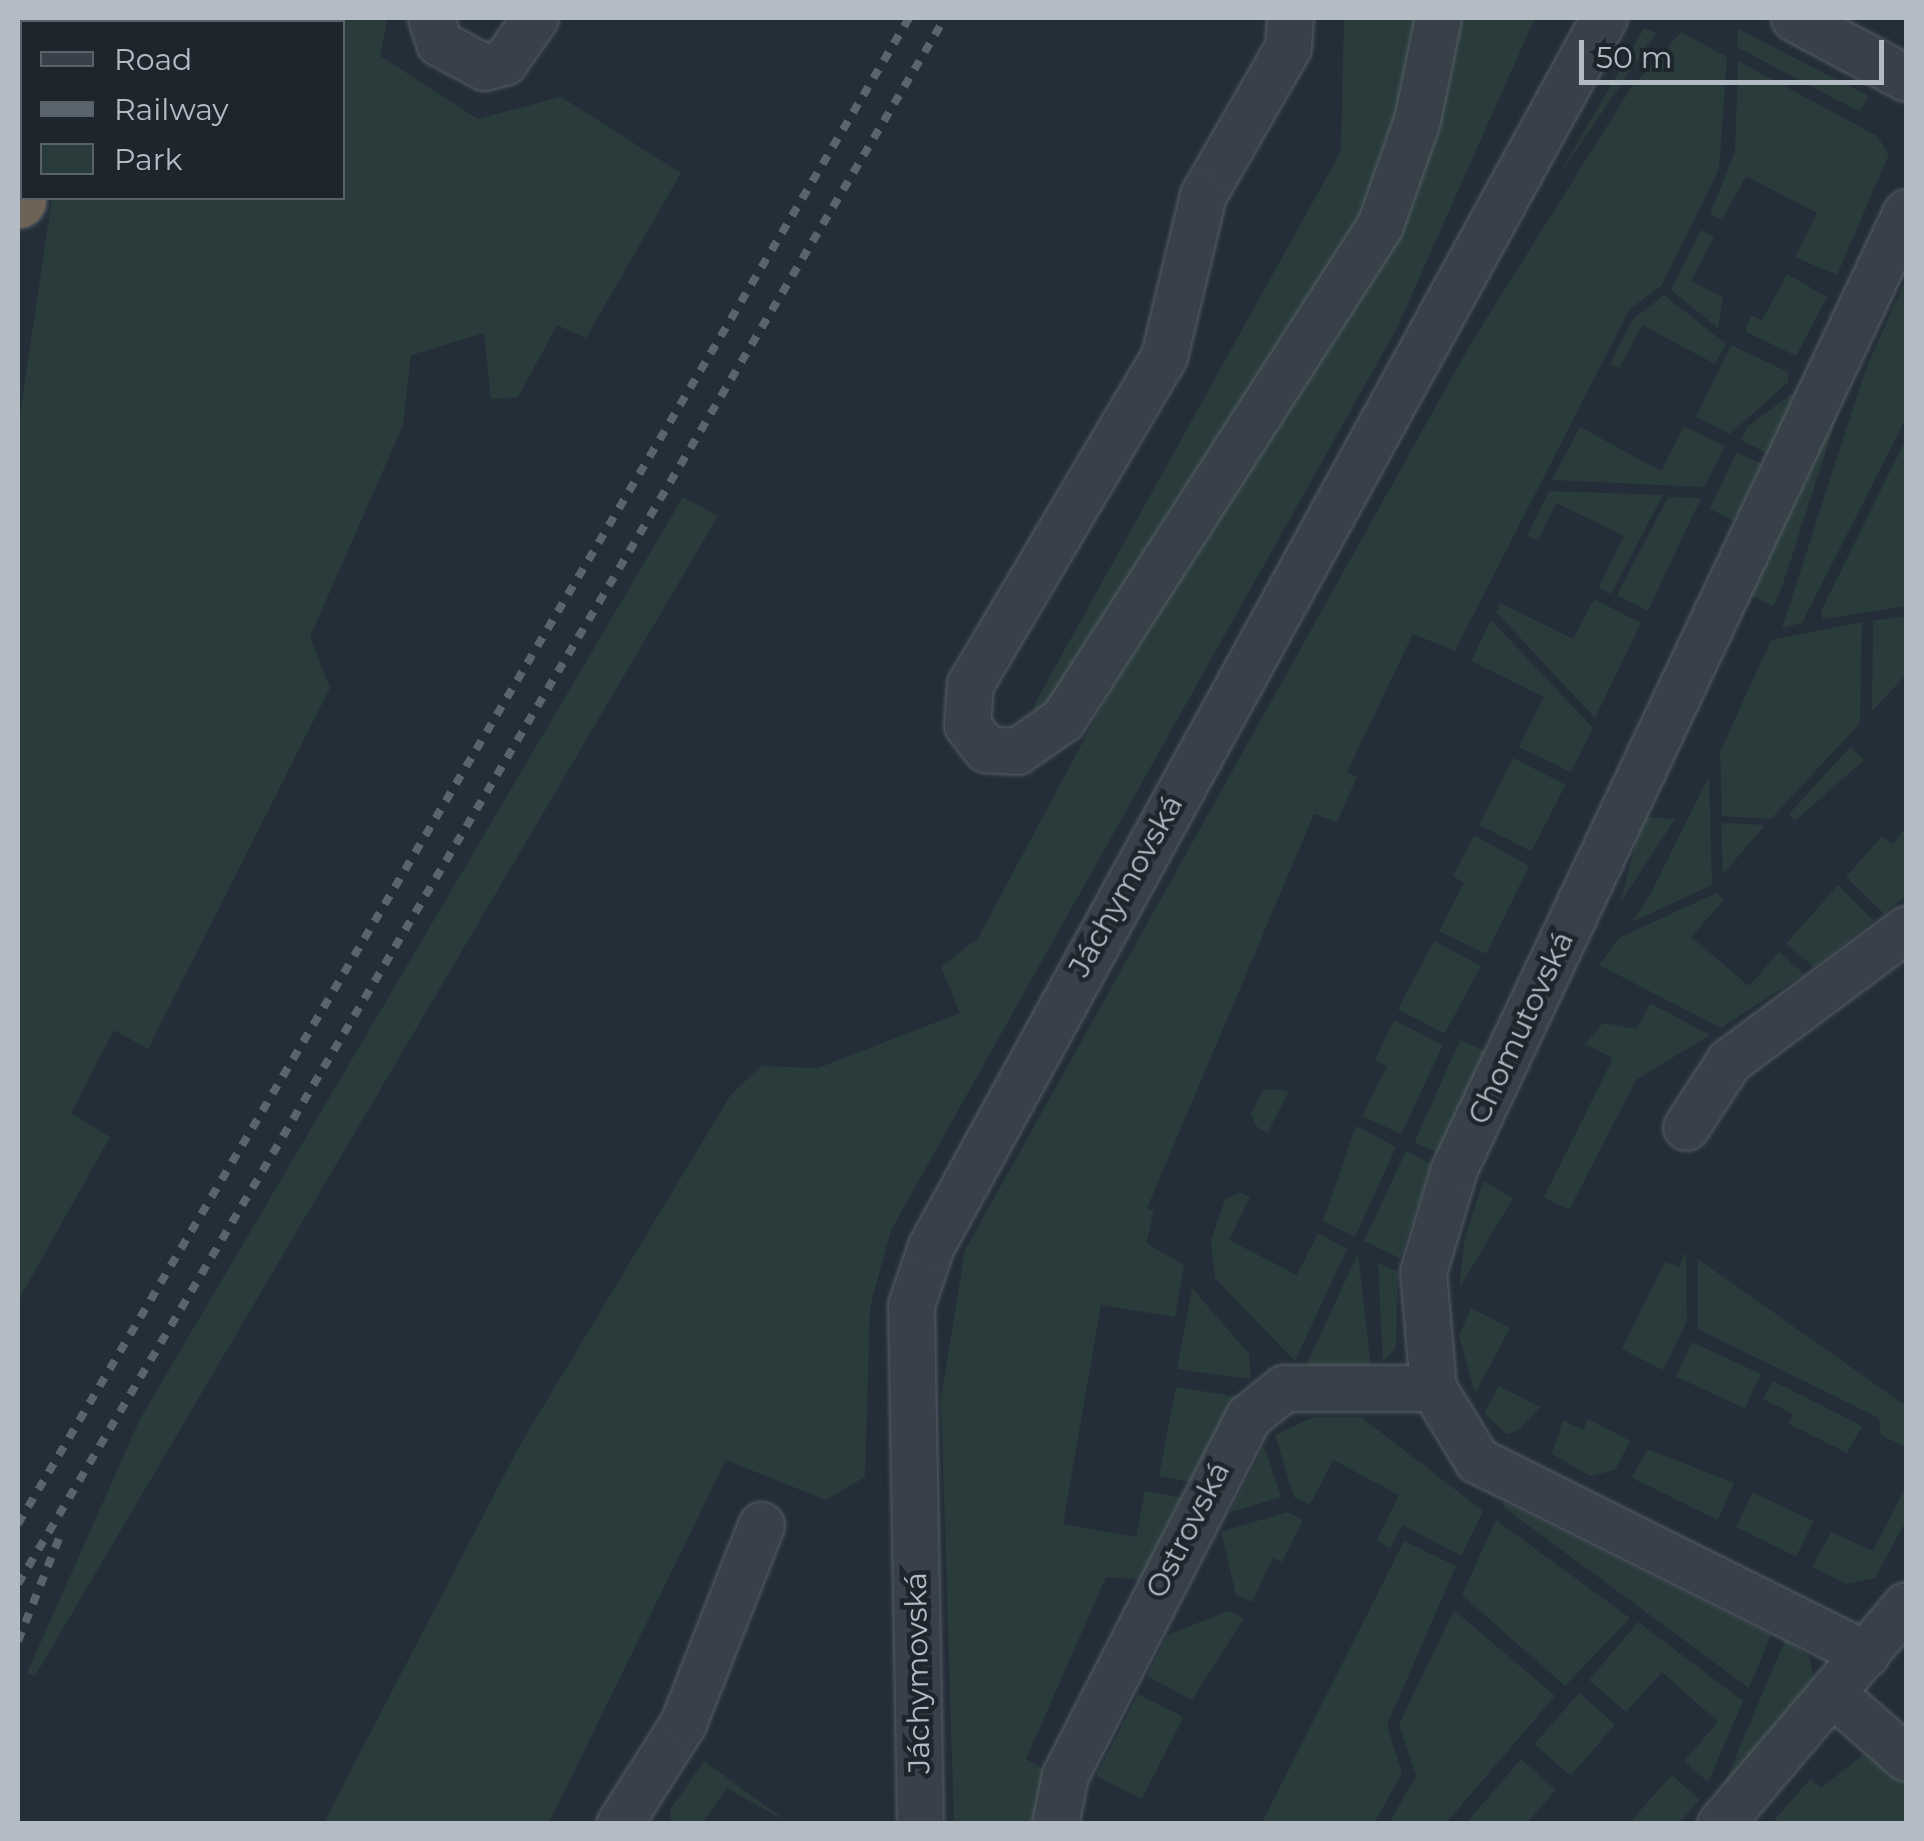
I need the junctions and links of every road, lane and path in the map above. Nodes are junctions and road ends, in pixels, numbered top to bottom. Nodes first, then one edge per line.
1 (18, 18) edge
2 (431, 18) edge
3 (535, 18) edge
4 (1290, 18) edge
5 (1438, 18) edge
6 (1604, 18) edge
7 (1809, 21) edge
8 (1906, 78) edge
9 (18, 200) edge
10 (1906, 212) edge
11 (1906, 928) edge
12 (1686, 1127) dead end
13 (1433, 1388) junction
14 (761, 1525) dead end
15 (1906, 1605) edge
16 (1866, 1654) junction
17 (1832, 1693) junction
18 (1906, 1758) edge
19 (619, 1824) edge
20 (920, 1824) edge
21 (1055, 1824) edge
22 (1720, 1824) edge

1 - 9 highway
2 - 3 street
4 - 5 street
6 - 20 street, Jáchymovská
7 - 8 street
10 - 13 street, Chomutovská
11 - 12 street
13 - 16 street, Chomutovská
13 - 21 street, Ostrovská
14 - 19 street
15 - 16 street
16 - 17 street
17 - 18 street
17 - 22 street

